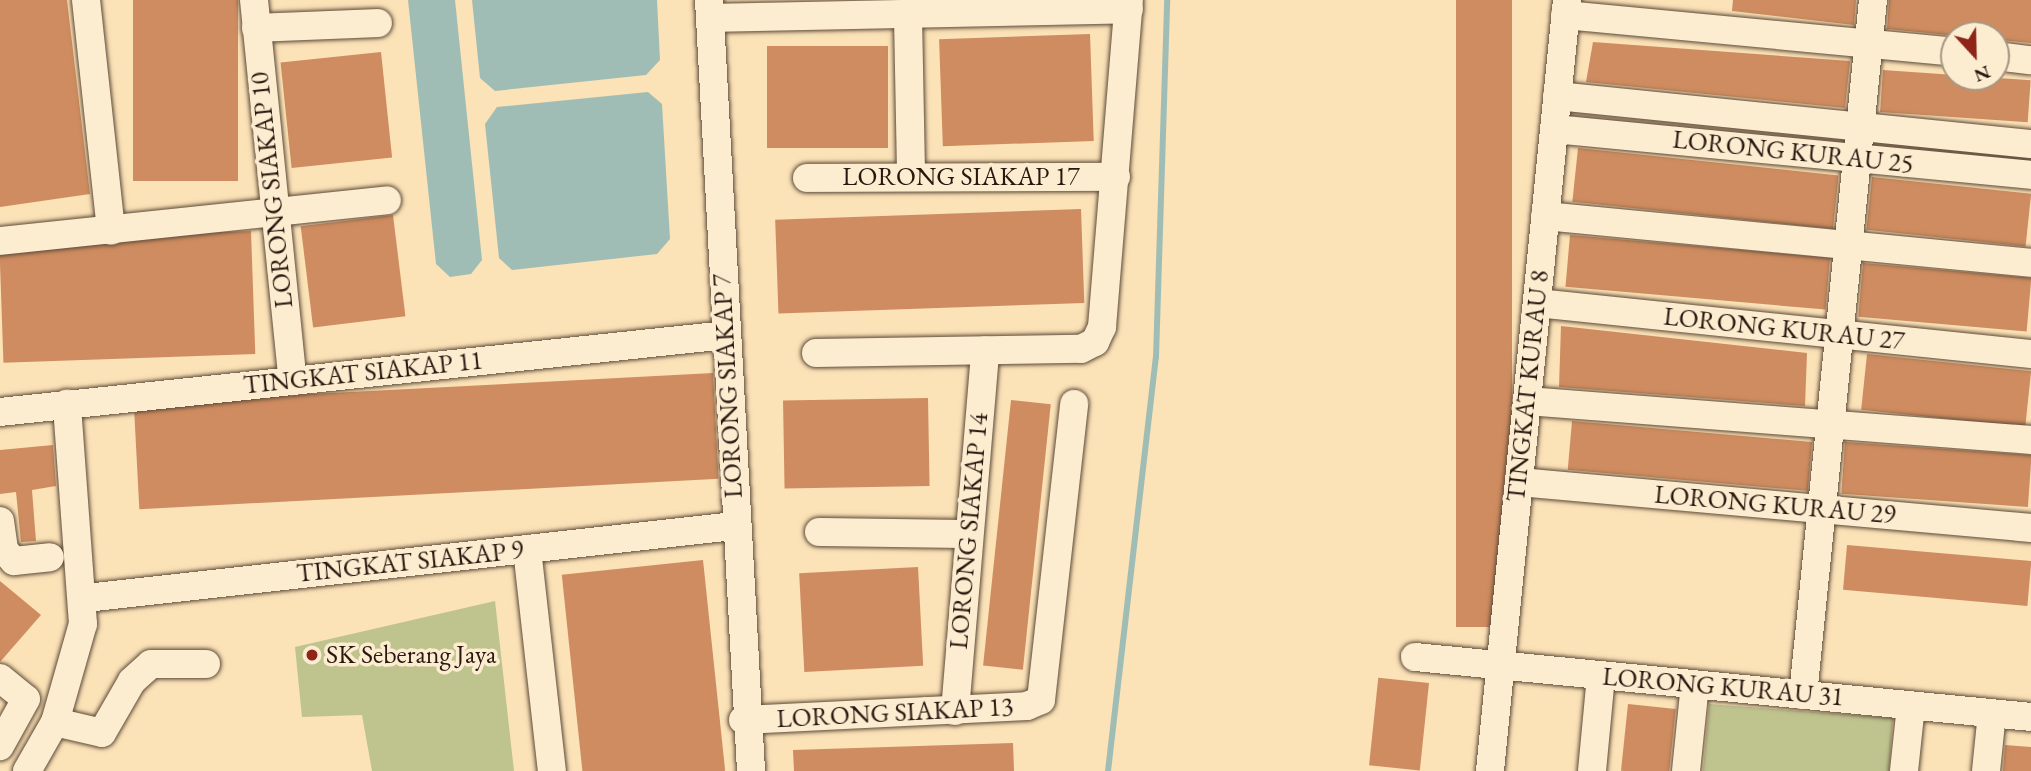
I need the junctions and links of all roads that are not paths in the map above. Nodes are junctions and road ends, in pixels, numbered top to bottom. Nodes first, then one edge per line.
1 (86, 0) edge
2 (1874, 0) edge
3 (1129, 5) edge
4 (1566, 8) edge
5 (710, 9) edge
6 (255, 14) edge
7 (908, 16) junction
8 (378, 23) dead end
9 (1869, 44) junction
10 (1940, 51) edge
11 (2010, 58) edge
12 (2031, 60) edge
13 (1557, 96) junction
14 (1860, 127) junction
15 (1554, 129) junction
16 (2031, 144) edge
17 (1857, 158) junction
18 (911, 174) junction
19 (2031, 175) edge
20 (1116, 177) junction
21 (807, 178) dead end
22 (387, 200) dead end
23 (273, 211) junction
24 (1545, 216) junction
25 (111, 231) junction
26 (0, 241) edge
27 (1849, 245) junction
28 (2031, 263) edge
29 (1537, 303) junction
30 (726, 335) junction
31 (1839, 336) junction
32 (985, 350) junction
33 (816, 353) dead end
34 (2031, 354) edge
35 (293, 381) junction
36 (1527, 401) junction
37 (67, 404) junction
38 (1074, 404) dead end
39 (0, 412) edge
40 (1831, 423) junction
41 (2031, 440) edge
42 (1519, 482) junction
43 (1822, 509) junction
44 (0, 521) edge
45 (734, 526) junction
46 (2031, 528) edge
47 (819, 532) dead end
48 (967, 534) junction
49 (527, 549) junction
50 (50, 557) dead end
51 (86, 598) junction
52 (1415, 657) dead end
53 (206, 664) dead end
54 (1500, 666) junction
55 (1601, 675) junction
56 (0, 678) edge
57 (1695, 684) junction
58 (1803, 695) junction
59 (1911, 705) junction
60 (955, 711) junction
61 (1992, 713) junction
62 (2031, 717) edge
63 (743, 720) junction
64 (55, 722) junction
65 (0, 747) edge
66 (27, 771) edge
67 (552, 771) edge
68 (751, 771) edge
69 (1490, 771) edge
70 (1592, 771) edge
71 (1686, 771) edge
72 (1904, 771) edge
73 (1986, 771) edge

1 - 25 street
2 - 9 street
3 - 7 street
3 - 20 street
4 - 9 street
4 - 13 street, TINGKAT KURAU 8
5 - 7 street
5 - 30 street, LORONG SIAKAP 7
6 - 8 street
6 - 23 street, LORONG SIAKAP 10
7 - 18 street
9 - 10 street
9 - 14 street
11 - 12 street
13 - 14 street, LORONG KURAU 25
13 - 15 street, TINGKAT KURAU 8
14 - 16 street, LORONG KURAU 25
14 - 17 street
15 - 17 street, LORONG KURAU 25
15 - 24 street, TINGKAT KURAU 8
17 - 19 street, LORONG KURAU 25
17 - 27 street
18 - 20 street, LORONG SIAKAP 17
18 - 21 street, LORONG SIAKAP 17
20 - 32 street
22 - 23 street
23 - 25 street
23 - 35 street, LORONG SIAKAP 10
24 - 27 street
24 - 29 street, TINGKAT KURAU 8
25 - 26 street
27 - 28 street
27 - 31 street
29 - 31 street, LORONG KURAU 27
29 - 36 street, TINGKAT KURAU 8
30 - 35 street, TINGKAT SIAKAP 11
30 - 45 street, LORONG SIAKAP 7
31 - 34 street, LORONG KURAU 27
31 - 40 street
32 - 33 street
32 - 48 street, LORONG SIAKAP 14
35 - 37 street, TINGKAT SIAKAP 11
36 - 40 street
36 - 42 street, TINGKAT KURAU 8
37 - 39 street, TINGKAT SIAKAP 11
37 - 51 street
38 - 60 street, LORONG SIAKAP 13
40 - 41 street
40 - 43 street
42 - 43 street, LORONG KURAU 29
42 - 54 street, TINGKAT KURAU 8
43 - 46 street, LORONG KURAU 29
43 - 58 street
44 - 50 street
45 - 49 street, TINGKAT SIAKAP 9
45 - 63 street, LORONG SIAKAP 7
47 - 48 street
48 - 60 street, LORONG SIAKAP 14
49 - 51 street, TINGKAT SIAKAP 9
49 - 67 street
51 - 64 street
52 - 54 street, LORONG KURAU 31
53 - 64 street
54 - 55 street, LORONG KURAU 31
54 - 69 street, TINGKAT KURAU 8
55 - 57 street, LORONG KURAU 31
55 - 70 street
56 - 65 street
57 - 58 street, LORONG KURAU 31
57 - 71 street
58 - 59 street, LORONG KURAU 31
59 - 61 street, LORONG KURAU 31
59 - 72 street
60 - 63 street, LORONG SIAKAP 13
61 - 62 street, LORONG KURAU 31
61 - 73 street
63 - 68 street, LORONG SIAKAP 7
64 - 66 street

